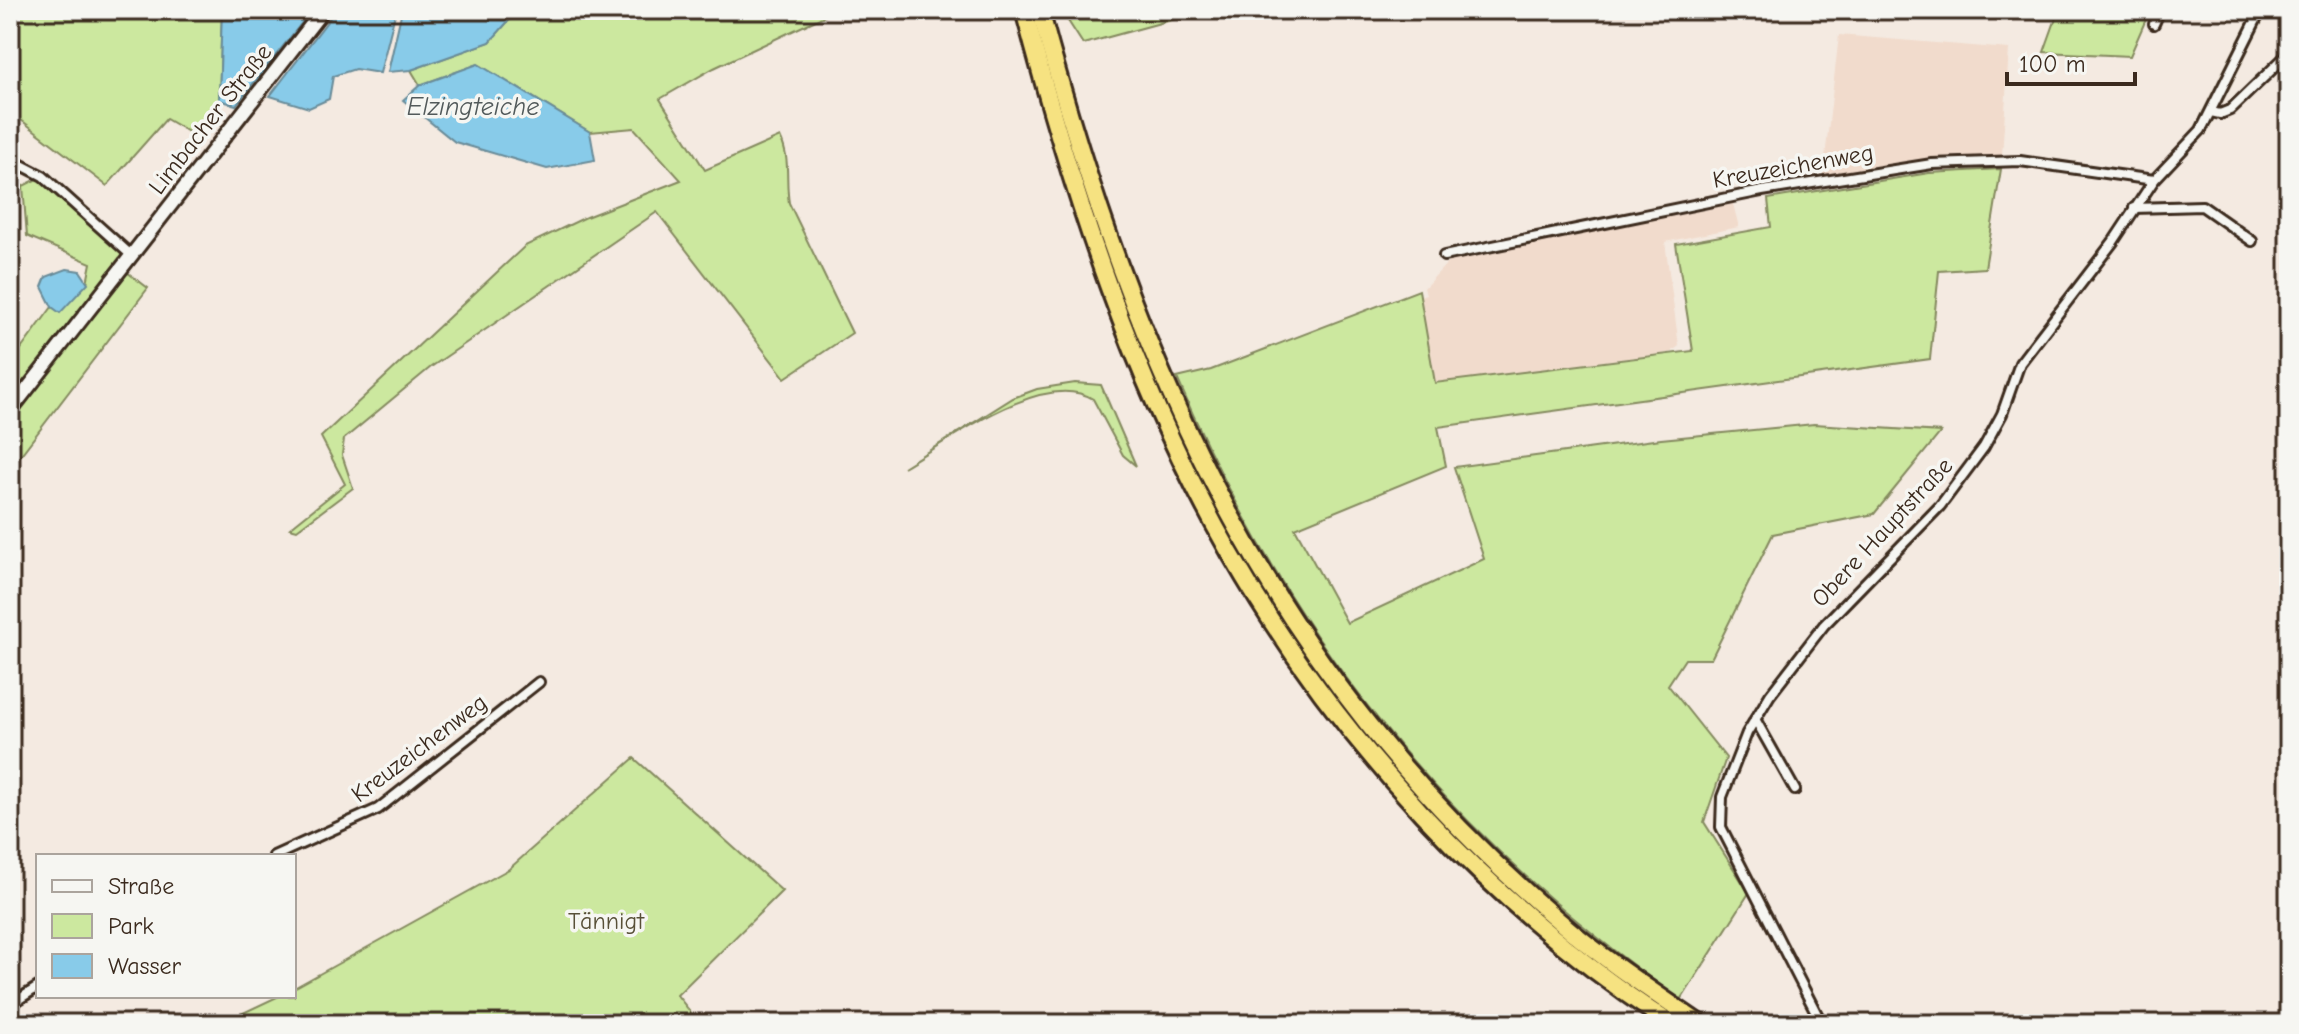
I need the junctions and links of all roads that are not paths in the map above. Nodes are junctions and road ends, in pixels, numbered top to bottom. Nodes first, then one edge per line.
1 (323, 10) edge
2 (1024, 10) edge
3 (1040, 10) edge
4 (2160, 10) edge
5 (2261, 10) edge
6 (2154, 24) dead end
7 (2289, 53) edge
8 (2211, 112) junction
9 (10, 159) edge
10 (2154, 180) junction
11 (2134, 208) junction
12 (2252, 241) dead end
13 (132, 256) junction
14 (1444, 256) dead end
15 (10, 411) edge
16 (539, 682) dead end
17 (1755, 719) junction
18 (1795, 790) dead end
19 (278, 854) edge
20 (36, 988) edge
21 (10, 1005) edge
22 (1671, 1024) edge
23 (1700, 1024) edge
24 (1822, 1024) edge

1 - 13 main road, Limbacher Straße
2 - 22 highway
3 - 23 highway
4 - 6 street
5 - 8 street, Obere Hauptstraße
7 - 8 street, Obere Hauptstraße
8 - 10 street, Obere Hauptstraße
9 - 13 street
10 - 11 street, Obere Hauptstraße
10 - 14 street, Kreuzeichenweg
11 - 12 street
11 - 17 street, Obere Hauptstraße
13 - 15 main road, Limbacher Straße
16 - 19 street, Kreuzeichenweg
17 - 18 street
17 - 24 street, Obere Hauptstraße
20 - 21 street

